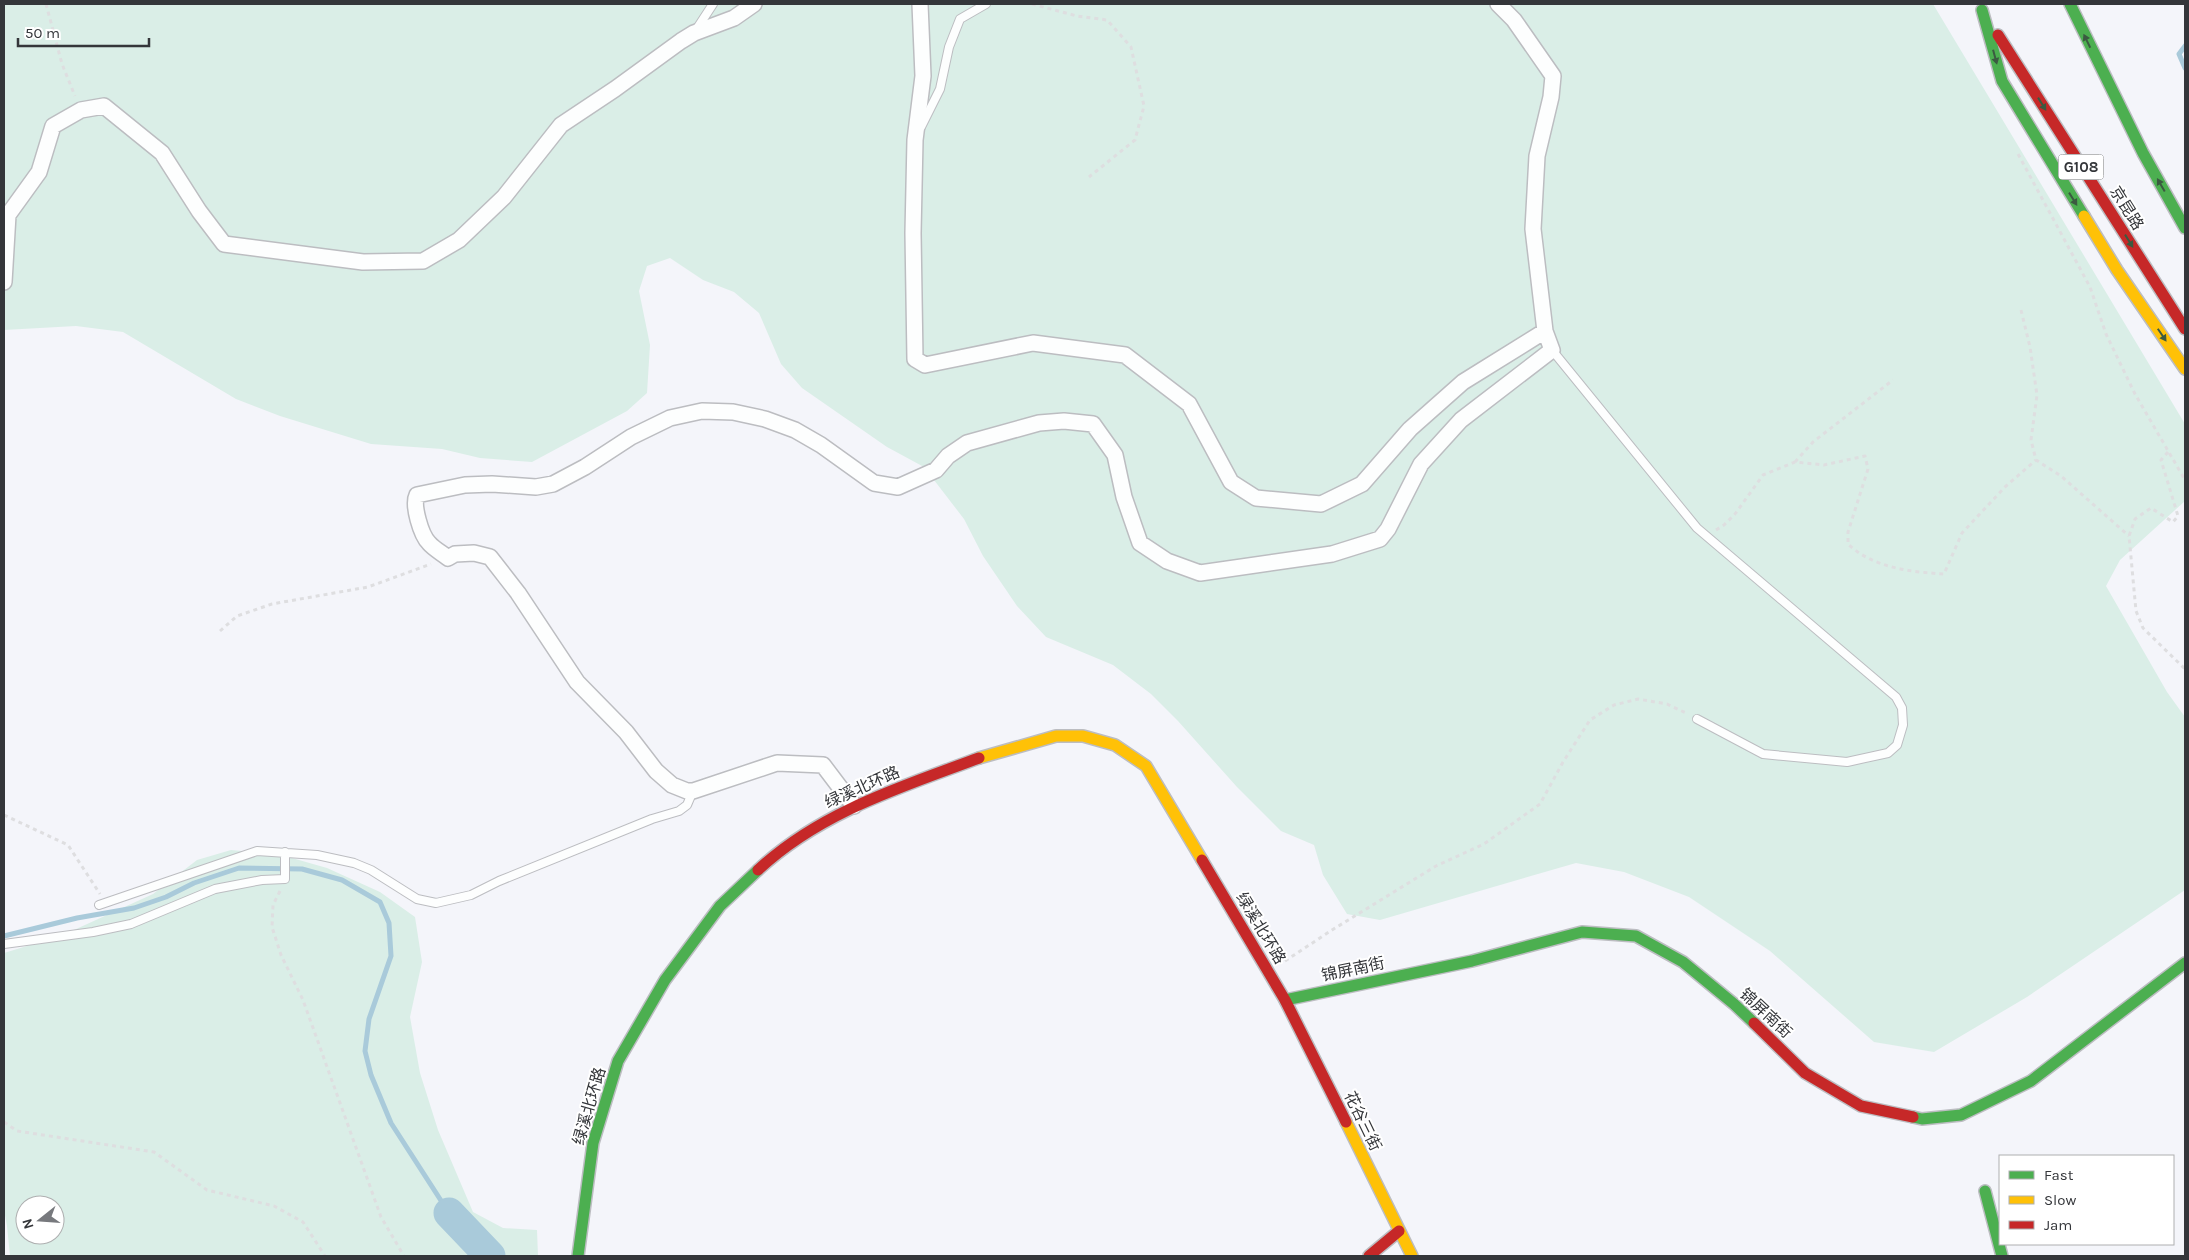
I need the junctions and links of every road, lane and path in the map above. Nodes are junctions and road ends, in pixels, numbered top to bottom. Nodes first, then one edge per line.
1 (46, 4) edge
2 (713, 4) edge
3 (754, 4) edge
4 (920, 4) edge
5 (986, 4) edge
6 (1032, 4) edge
7 (1498, 4) edge
8 (2070, 4) edge
9 (1980, 7) edge
10 (693, 34) junction
11 (81, 110) junction
12 (915, 140) junction
13 (2017, 152) dead end
14 (1089, 177) dead end
15 (2185, 228) edge
16 (4, 282) edge
17 (2021, 310) dead end
18 (2185, 329) edge
19 (1545, 331) junction
20 (1552, 350) junction
21 (2185, 369) edge
22 (1894, 380) dead end
23 (2168, 452) junction
24 (2036, 460) junction
25 (1795, 462) junction
26 (2185, 480) edge
27 (1706, 536) junction
28 (2129, 536) junction
29 (448, 558) junction
30 (220, 631) dead end
31 (2185, 669) edge
32 (1697, 718) joint
33 (692, 791) junction
34 (854, 806) junction
35 (4, 815) edge
36 (285, 854) junction
37 (285, 879) junction
38 (102, 904) joint
39 (4, 944) edge
40 (2185, 963) edge
41 (1269, 972) junction
42 (1285, 1000) junction
43 (4, 1122) edge
44 (1985, 1191) dead end
45 (1399, 1231) junction
46 (1999, 1245) edge
47 (325, 1256) edge
48 (404, 1256) edge
49 (578, 1256) edge
50 (1370, 1256) edge
51 (1412, 1256) edge

1 - 11 path
2 - 10 lane
3 - 10 street
4 - 12 street
5 - 12 lane
6 - 14 path
7 - 19 street
15 -> 8 main road
9 -> 18 main road, 京昆路 / G108
9 -> 21 main road
10 - 11 street
11 - 16 street
12 - 19 street
13 - 23 path
17 - 24 path
19 - 20 street
20 - 27 lane
20 - 29 street
22 - 25 path
23 - 26 path
23 - 28 path
24 - 25 path
24 - 28 path
25 - 27 path
27 - 32 lane
28 - 31 path
29 - 30 path
29 - 33 street
32 - 41 path
33 - 34 street
33 - 36 lane
34 - 41 main road, 绿溪北环路
34 - 49 main road, 绿溪北环路
35 - 38 path
36 - 37 lane
36 - 38 lane
37 - 39 lane
37 - 48 path
40 - 42 main road, 锦屏南街
41 - 42 main road, 绿溪北环路
42 - 45 main road, 花谷三街
43 - 47 path
44 - 46 main road
45 - 50 main road
45 - 51 main road, 花谷三街

